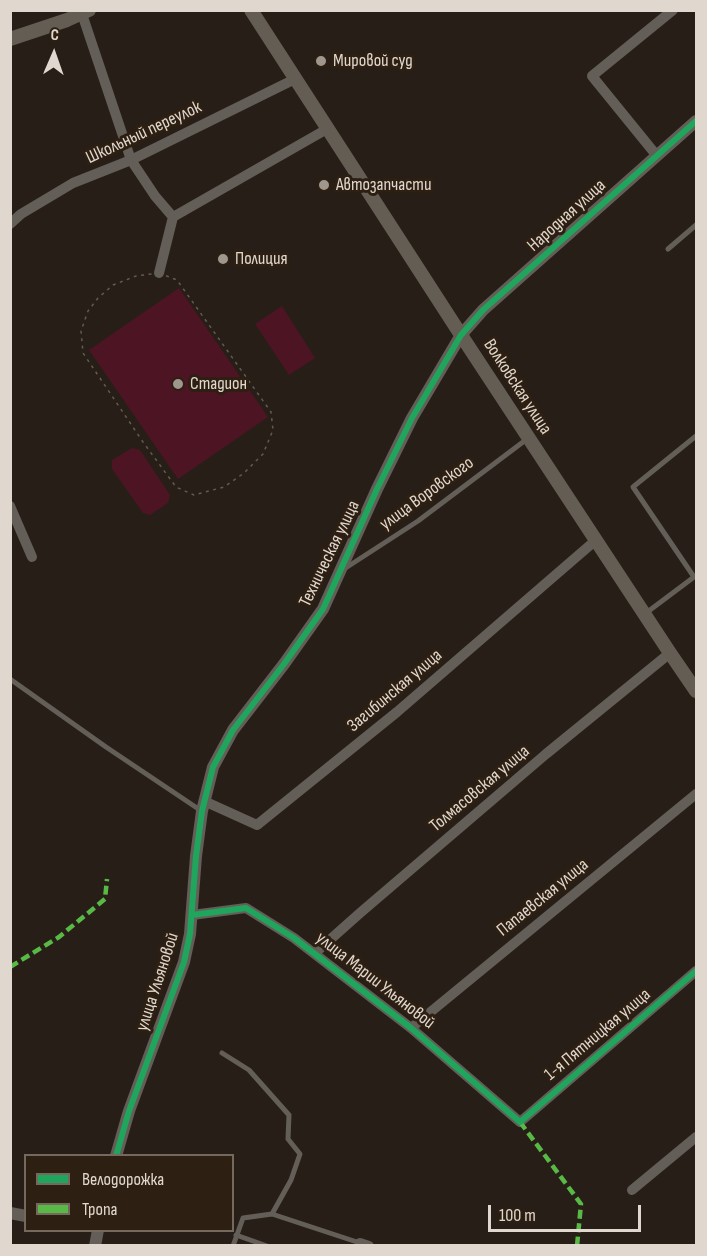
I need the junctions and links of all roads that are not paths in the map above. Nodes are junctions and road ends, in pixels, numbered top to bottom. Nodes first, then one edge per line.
1 (251, 10) edge
2 (673, 10) edge
3 (85, 12) edge
4 (10, 39) edge
5 (295, 79) junction
6 (696, 121) edge
7 (327, 129) junction
8 (657, 156) junction
9 (131, 160) junction
10 (173, 217) junction
11 (10, 224) edge
12 (696, 225) edge
13 (668, 249) dead end
14 (159, 273) road end
15 (461, 336) junction
16 (696, 436) edge
17 (528, 438) junction
18 (10, 506) edge
19 (596, 540) junction
20 (32, 557) dead end
21 (696, 568) edge
22 (340, 572) junction
23 (691, 572) junction
24 (645, 614) junction
25 (670, 653) junction
26 (10, 679) edge
27 (696, 691) edge
28 (696, 794) edge
29 (203, 806) junction
30 (192, 915) junction
31 (315, 953) junction
32 (696, 971) edge
33 (411, 1028) junction
34 (222, 1053) dead end
35 (520, 1122) joint
36 (696, 1137) edge
37 (116, 1154) edge
38 (632, 1190) dead end
39 (272, 1214) junction
40 (236, 1235) junction
41 (365, 1244) edge
42 (233, 1245) edge
43 (267, 1245) edge

1 - 5 main road, Волковская улица
2 - 8 street
3 - 4 main road
3 - 9 street
5 - 7 main road, Волковская улица
5 - 9 street, Школьный переулок
6 - 8 street, Народная улица
7 - 10 street
7 - 15 main road, Волковская улица
8 - 15 street, Народная улица
9 - 10 street
9 - 11 street, Школьный переулок
10 - 14 street
12 - 13 lane
15 - 17 main road, Волковская улица
15 - 22 street, Техническая улица
16 - 23 lane
17 - 19 main road, Волковская улица
17 - 22 lane, улица Воровского
18 - 20 street
19 - 24 main road, Волковская улица
19 - 29 street, Загибинская улица
21 - 23 lane
22 - 29 street, Техническая улица
23 - 24 lane
24 - 25 main road, Волковская улица
25 - 27 main road, Волковская улица
25 - 31 street, Толмасовская улица
26 - 29 lane
28 - 33 street, Папаевская улица
29 - 30 street, улица Ульяновой
30 - 31 street, улица Марии Ульяновой
30 - 37 street, улица Ульяновой
31 - 33 street, улица Марии Ульяновой
32 - 35 street, 1-я Пятницкая улица
33 - 35 street, улица Марии Ульяновой
34 - 39 lane
36 - 38 street
39 - 40 lane
39 - 41 lane
40 - 42 lane
40 - 43 lane

